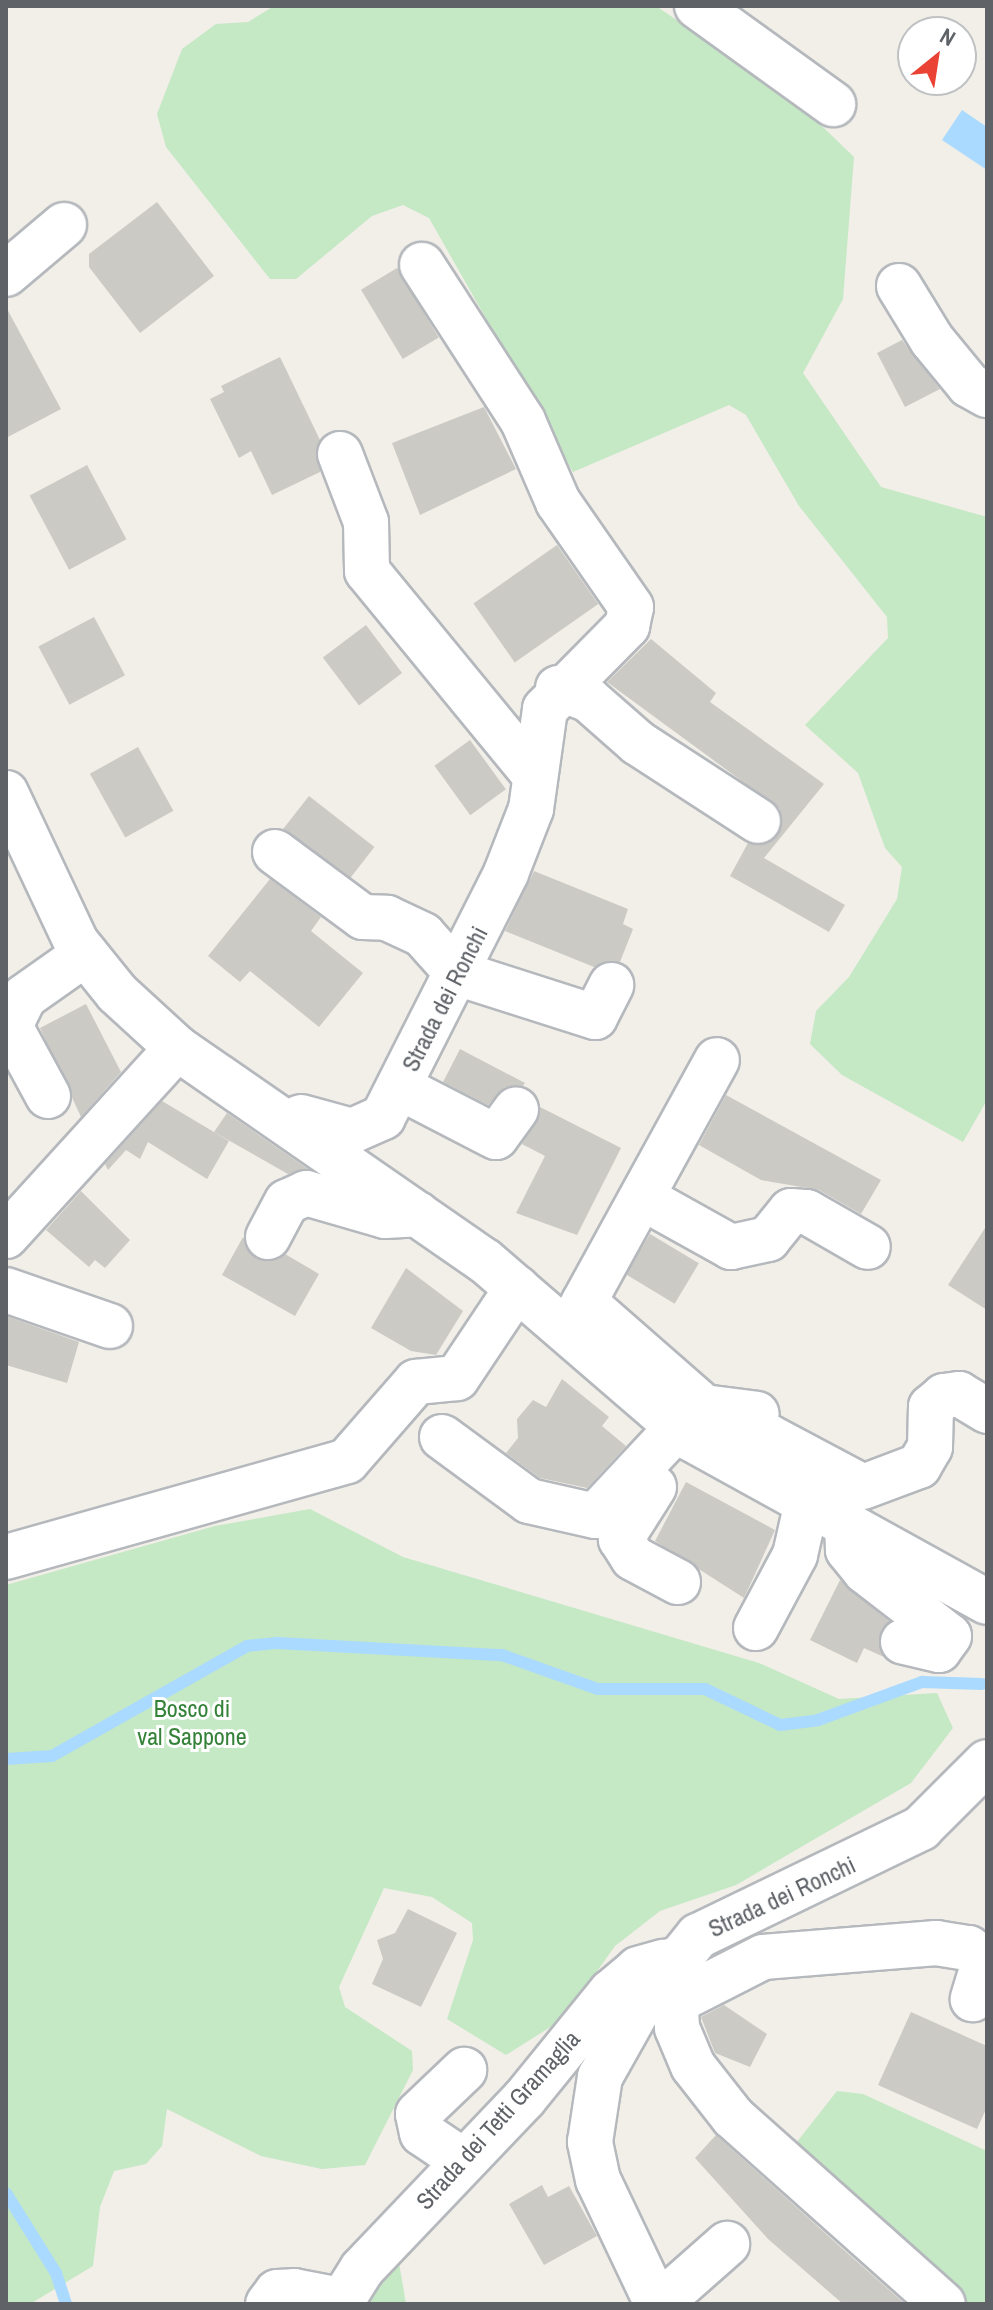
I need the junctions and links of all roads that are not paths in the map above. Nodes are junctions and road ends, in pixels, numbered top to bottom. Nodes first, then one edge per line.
1 (697, 6) edge
2 (833, 104) dead end
3 (64, 225) dead end
4 (422, 265) dead end
5 (6, 274) edge
6 (899, 286) dead end
7 (987, 395) edge
8 (340, 454) dead end
9 (558, 688) junction
10 (534, 774) junction
11 (6, 793) edge
12 (758, 821) dead end
13 (275, 852) dead end
14 (78, 943) junction
15 (457, 973) junction
16 (6, 975) edge
17 (611, 985) dead end
18 (177, 1048) junction
19 (717, 1060) dead end
20 (399, 1087) junction
21 (48, 1096) dead end
22 (516, 1109) dead end
23 (279, 1112) junction
24 (643, 1198) junction
25 (420, 1214) junction
26 (6, 1236) edge
27 (268, 1237) dead end
28 (868, 1247) dead end
29 (517, 1288) junction
30 (6, 1290) edge
31 (576, 1316) junction
32 (110, 1326) dead end
33 (987, 1411) edge
34 (795, 1417) dead end
35 (442, 1437) dead end
36 (694, 1439) junction
37 (807, 1502) junction
38 (847, 1522) junction
39 (6, 1557) edge
40 (678, 1582) dead end
41 (986, 1600) edge
42 (756, 1628) dead end
43 (903, 1642) dead end
44 (987, 1762) edge
45 (673, 1960) junction
46 (973, 1999) dead end
47 (671, 2004) junction
48 (464, 2070) dead end
49 (462, 2160) junction
50 (727, 2244) dead end
51 (341, 2302) edge
52 (268, 2304) edge
53 (658, 2304) edge
54 (943, 2304) edge

1 - 2 street
3 - 5 street
4 - 9 street
6 - 7 street
8 - 10 street
9 - 10 street, Strada dei Ronchi
9 - 12 street
10 - 15 street, Strada dei Ronchi
11 - 14 street, Strada dei Ronchi
13 - 15 street
14 - 16 street
14 - 18 street, Strada dei Ronchi
14 - 21 street
15 - 17 street
15 - 20 street, Strada dei Ronchi
18 - 23 street, Strada dei Ronchi
18 - 26 street
19 - 24 street
20 - 22 street
20 - 23 street, Strada dei Ronchi
23 - 25 street, Strada dei Ronchi
24 - 28 street
24 - 31 street
25 - 27 street
25 - 29 street, Strada dei Ronchi
29 - 31 street, Strada dei Ronchi
29 - 39 street
30 - 32 street
31 - 34 street
31 - 36 street, Strada dei Ronchi
33 - 36 street
35 - 36 street
36 - 37 street, Strada dei Ronchi
36 - 40 street
37 - 38 street, Strada dei Ronchi
37 - 42 street
38 - 41 street, Strada dei Ronchi
38 - 43 street
44 - 45 street, Strada dei Ronchi
45 - 47 street
45 - 49 street, Strada dei Tetti Gramaglia
45 - 53 street
46 - 47 street
47 - 54 street
48 - 49 street
49 - 51 street, Strada dei Tetti Gramaglia
50 - 53 street
51 - 52 street

